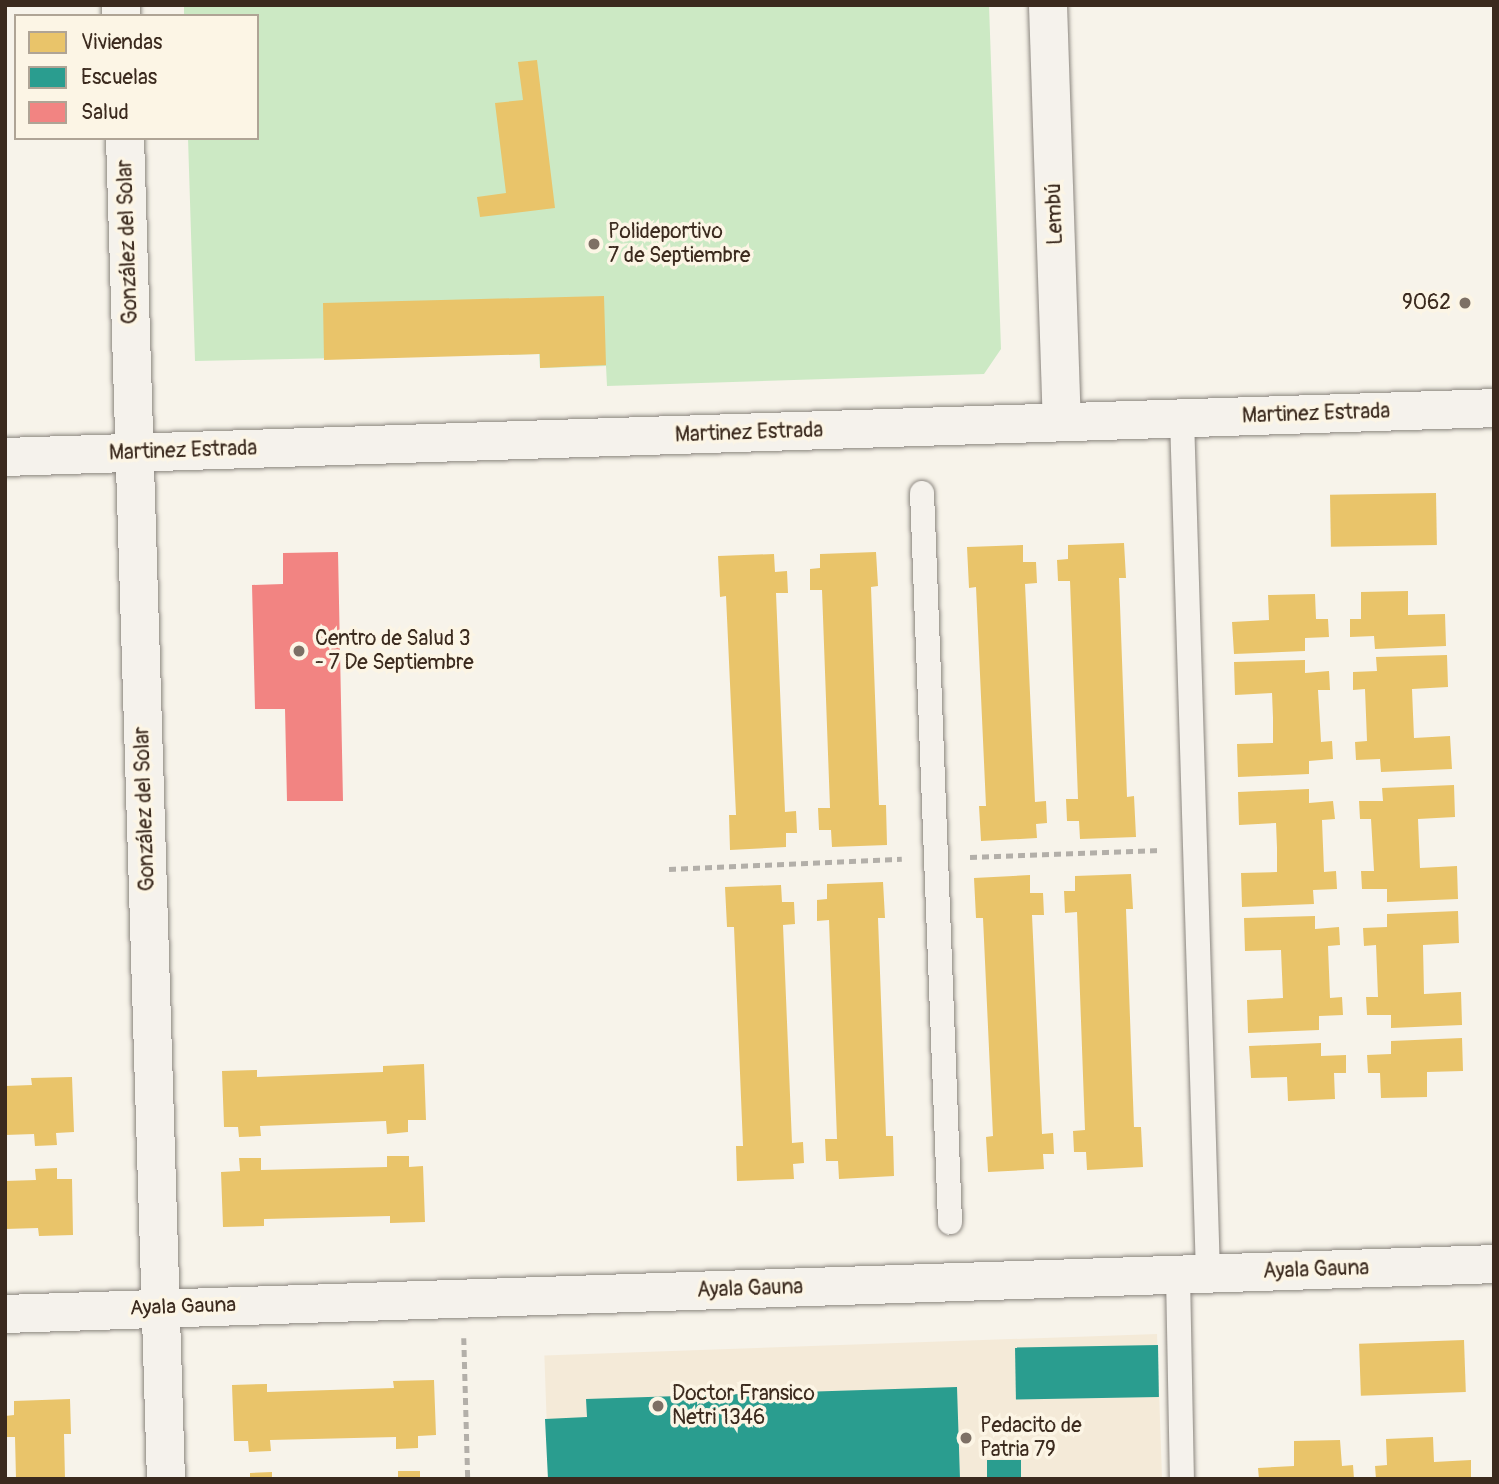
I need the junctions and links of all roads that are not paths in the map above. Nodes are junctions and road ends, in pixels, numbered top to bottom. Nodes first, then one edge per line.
1 (1048, 5) edge
2 (125, 140) edge
3 (1494, 408) edge
4 (1182, 418) junction
5 (1062, 422) junction
6 (134, 453) junction
7 (5, 457) edge
8 (922, 493) dead end
9 (950, 1222) dead end
10 (1494, 1264) edge
11 (1193, 1274) junction
12 (159, 1308) junction
13 (5, 1314) edge
14 (166, 1479) edge
15 (1182, 1479) edge

1 - 5 street, Lembú
2 - 6 street, González del Solar
3 - 4 street, Martinez Estrada
4 - 5 street, Martinez Estrada
4 - 11 lane
5 - 6 street, Martinez Estrada
6 - 7 street, Martinez Estrada
6 - 12 street, González del Solar
8 - 9 lane
10 - 11 street, Ayala Gauna
11 - 12 street, Ayala Gauna
11 - 15 lane
12 - 13 street, Ayala Gauna
12 - 14 street, González del Solar

